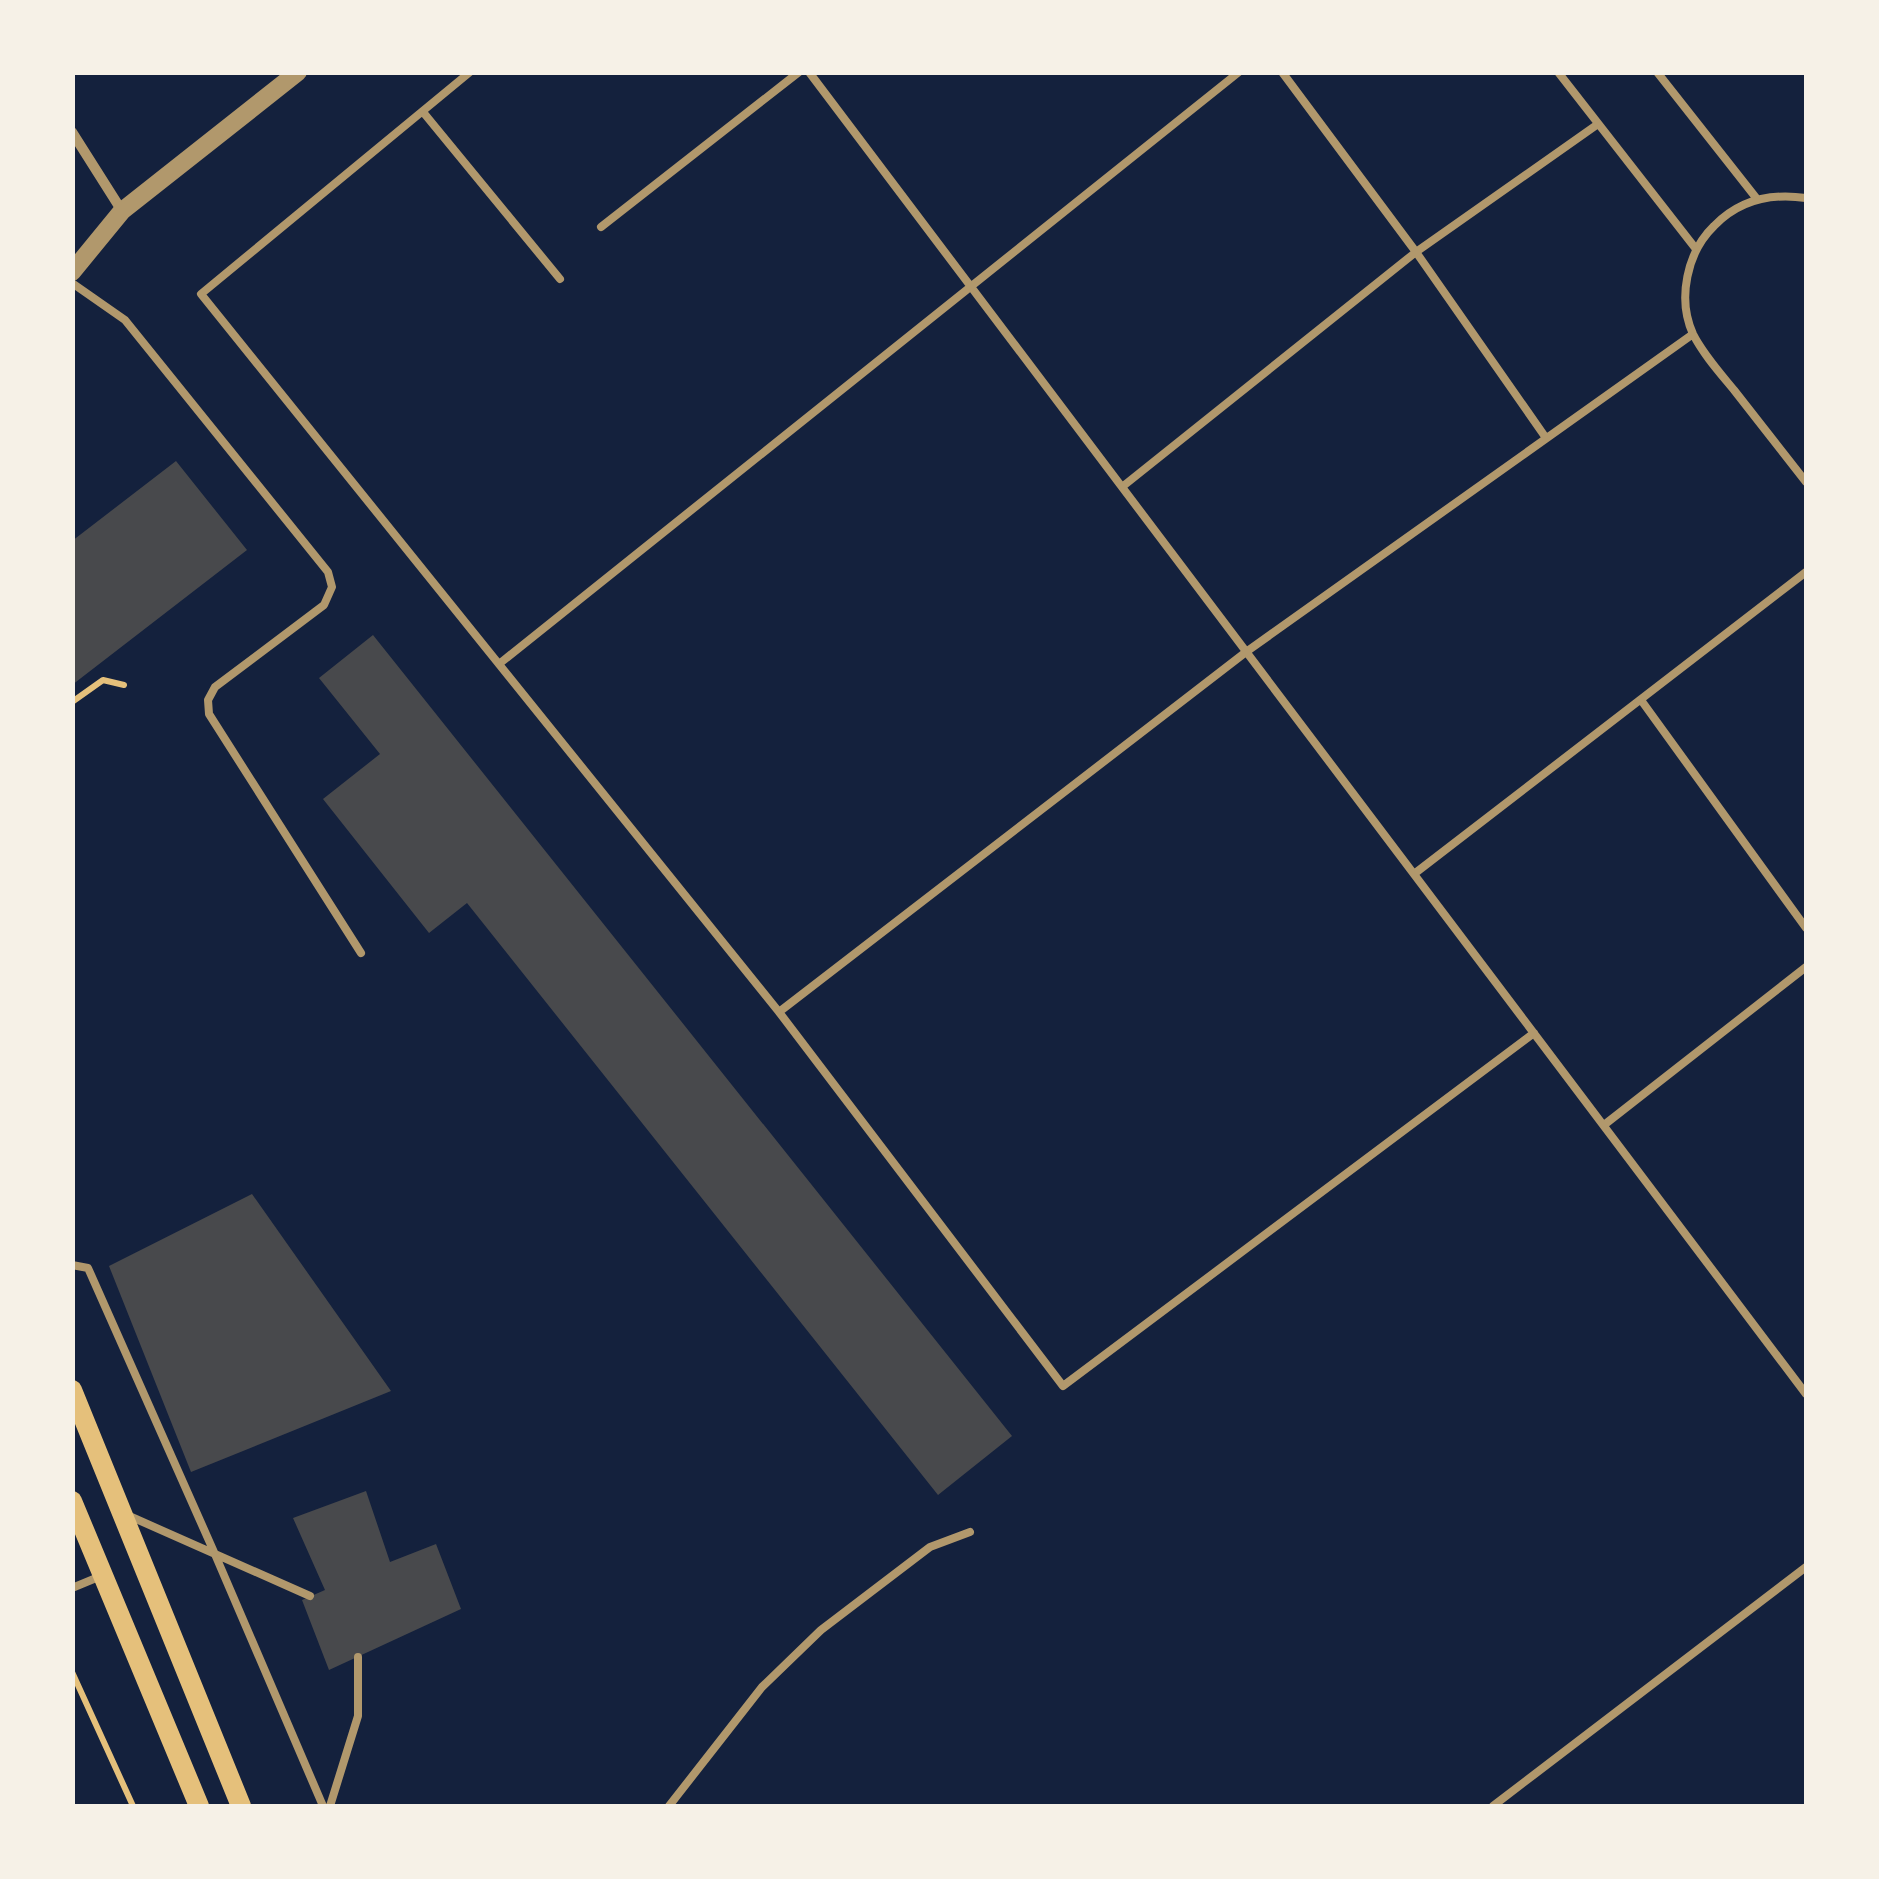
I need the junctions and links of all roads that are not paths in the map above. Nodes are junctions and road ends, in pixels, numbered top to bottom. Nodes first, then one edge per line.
1 (298, 72) edge
2 (470, 72) edge
3 (799, 72) edge
4 (809, 72) edge
5 (1239, 72) edge
6 (1282, 72) edge
7 (1558, 72) edge
8 (1657, 72) edge
9 (422, 112) junction
10 (1598, 124) junction
11 (72, 132) edge
12 (1806, 198) edge
13 (1757, 199) junction
14 (122, 210) junction
15 (601, 227) dead end
16 (1696, 249) junction
17 (1416, 252) junction
18 (72, 272) edge
19 (560, 280) dead end
20 (72, 282) edge
21 (971, 287) junction
22 (1693, 334) junction
23 (1546, 438) junction
24 (1806, 482) edge
25 (1122, 487) junction
26 (1806, 572) edge
27 (1246, 652) junction
28 (500, 664) junction
29 (1641, 700) junction
30 (1414, 874) junction
31 (1806, 928) edge
32 (361, 953) dead end
33 (1806, 967) edge
34 (779, 1012) junction
35 (1534, 1033) junction
36 (1604, 1125) junction
37 (72, 1265) edge
38 (72, 1390) edge
39 (1806, 1394) edge
40 (72, 1501) edge
41 (121, 1513) junction
42 (970, 1532) dead end
43 (214, 1552) junction
44 (1806, 1567) edge
45 (104, 1574) junction
46 (72, 1588) edge
47 (310, 1596) dead end
48 (358, 1657) dead end
49 (198, 1806) edge
50 (241, 1806) edge
51 (326, 1806) edge
52 (669, 1806) edge
53 (1492, 1806) edge

1 - 14 street
2 - 9 lane
3 - 15 lane
4 - 21 lane
5 - 21 lane
6 - 17 lane
7 - 10 lane
8 - 13 lane
9 - 19 lane
9 - 28 lane
10 - 16 lane
10 - 17 lane
11 - 14 street
12 - 13 lane
13 - 16 lane
14 - 18 street
16 - 22 lane
17 - 23 lane
17 - 25 lane
20 - 32 lane
21 - 25 lane
21 - 28 lane
22 - 23 lane
22 - 24 lane
23 - 27 lane
25 - 27 lane
26 - 29 lane
27 - 30 lane
27 - 34 lane
28 - 34 lane
29 - 30 lane
29 - 31 lane
30 - 35 lane
33 - 36 lane
34 - 35 lane
35 - 36 lane
36 - 39 lane
37 - 43 lane
38 - 41 main road
40 - 45 main road
41 - 43 lane
41 - 50 main road
42 - 52 lane
43 - 47 lane
43 - 51 lane
44 - 53 lane
45 - 46 lane
45 - 49 main road
48 - 51 lane

